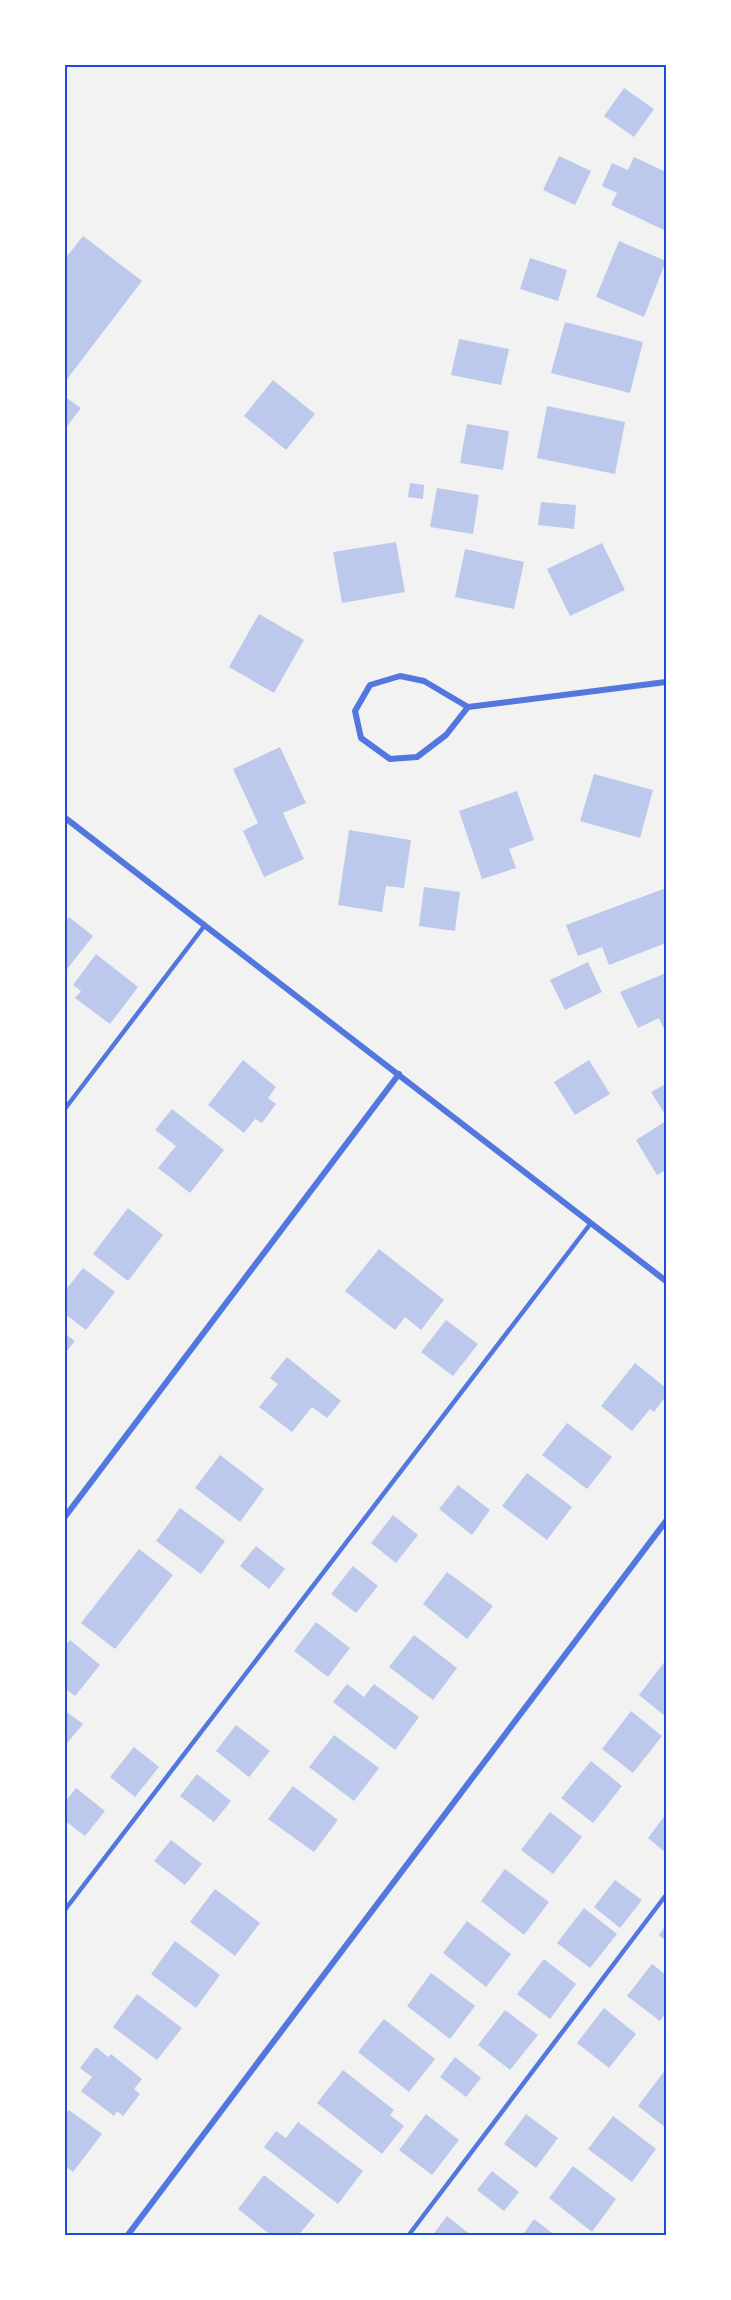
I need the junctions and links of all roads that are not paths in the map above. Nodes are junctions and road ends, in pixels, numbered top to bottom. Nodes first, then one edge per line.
1 (666, 682) edge
2 (468, 707) junction
3 (64, 817) edge
4 (205, 925) junction
5 (399, 1074) junction
6 (64, 1110) edge
7 (591, 1223) junction
8 (666, 1281) edge
9 (64, 1518) edge
10 (666, 1521) edge
11 (666, 1895) edge
12 (64, 1911) edge
13 (127, 2235) edge
14 (408, 2235) edge

1 - 2 street
2 - 2 street
3 - 4 street
4 - 5 street
4 - 6 lane
5 - 7 street
5 - 9 street
7 - 8 street
7 - 12 lane
10 - 13 street
11 - 14 lane

